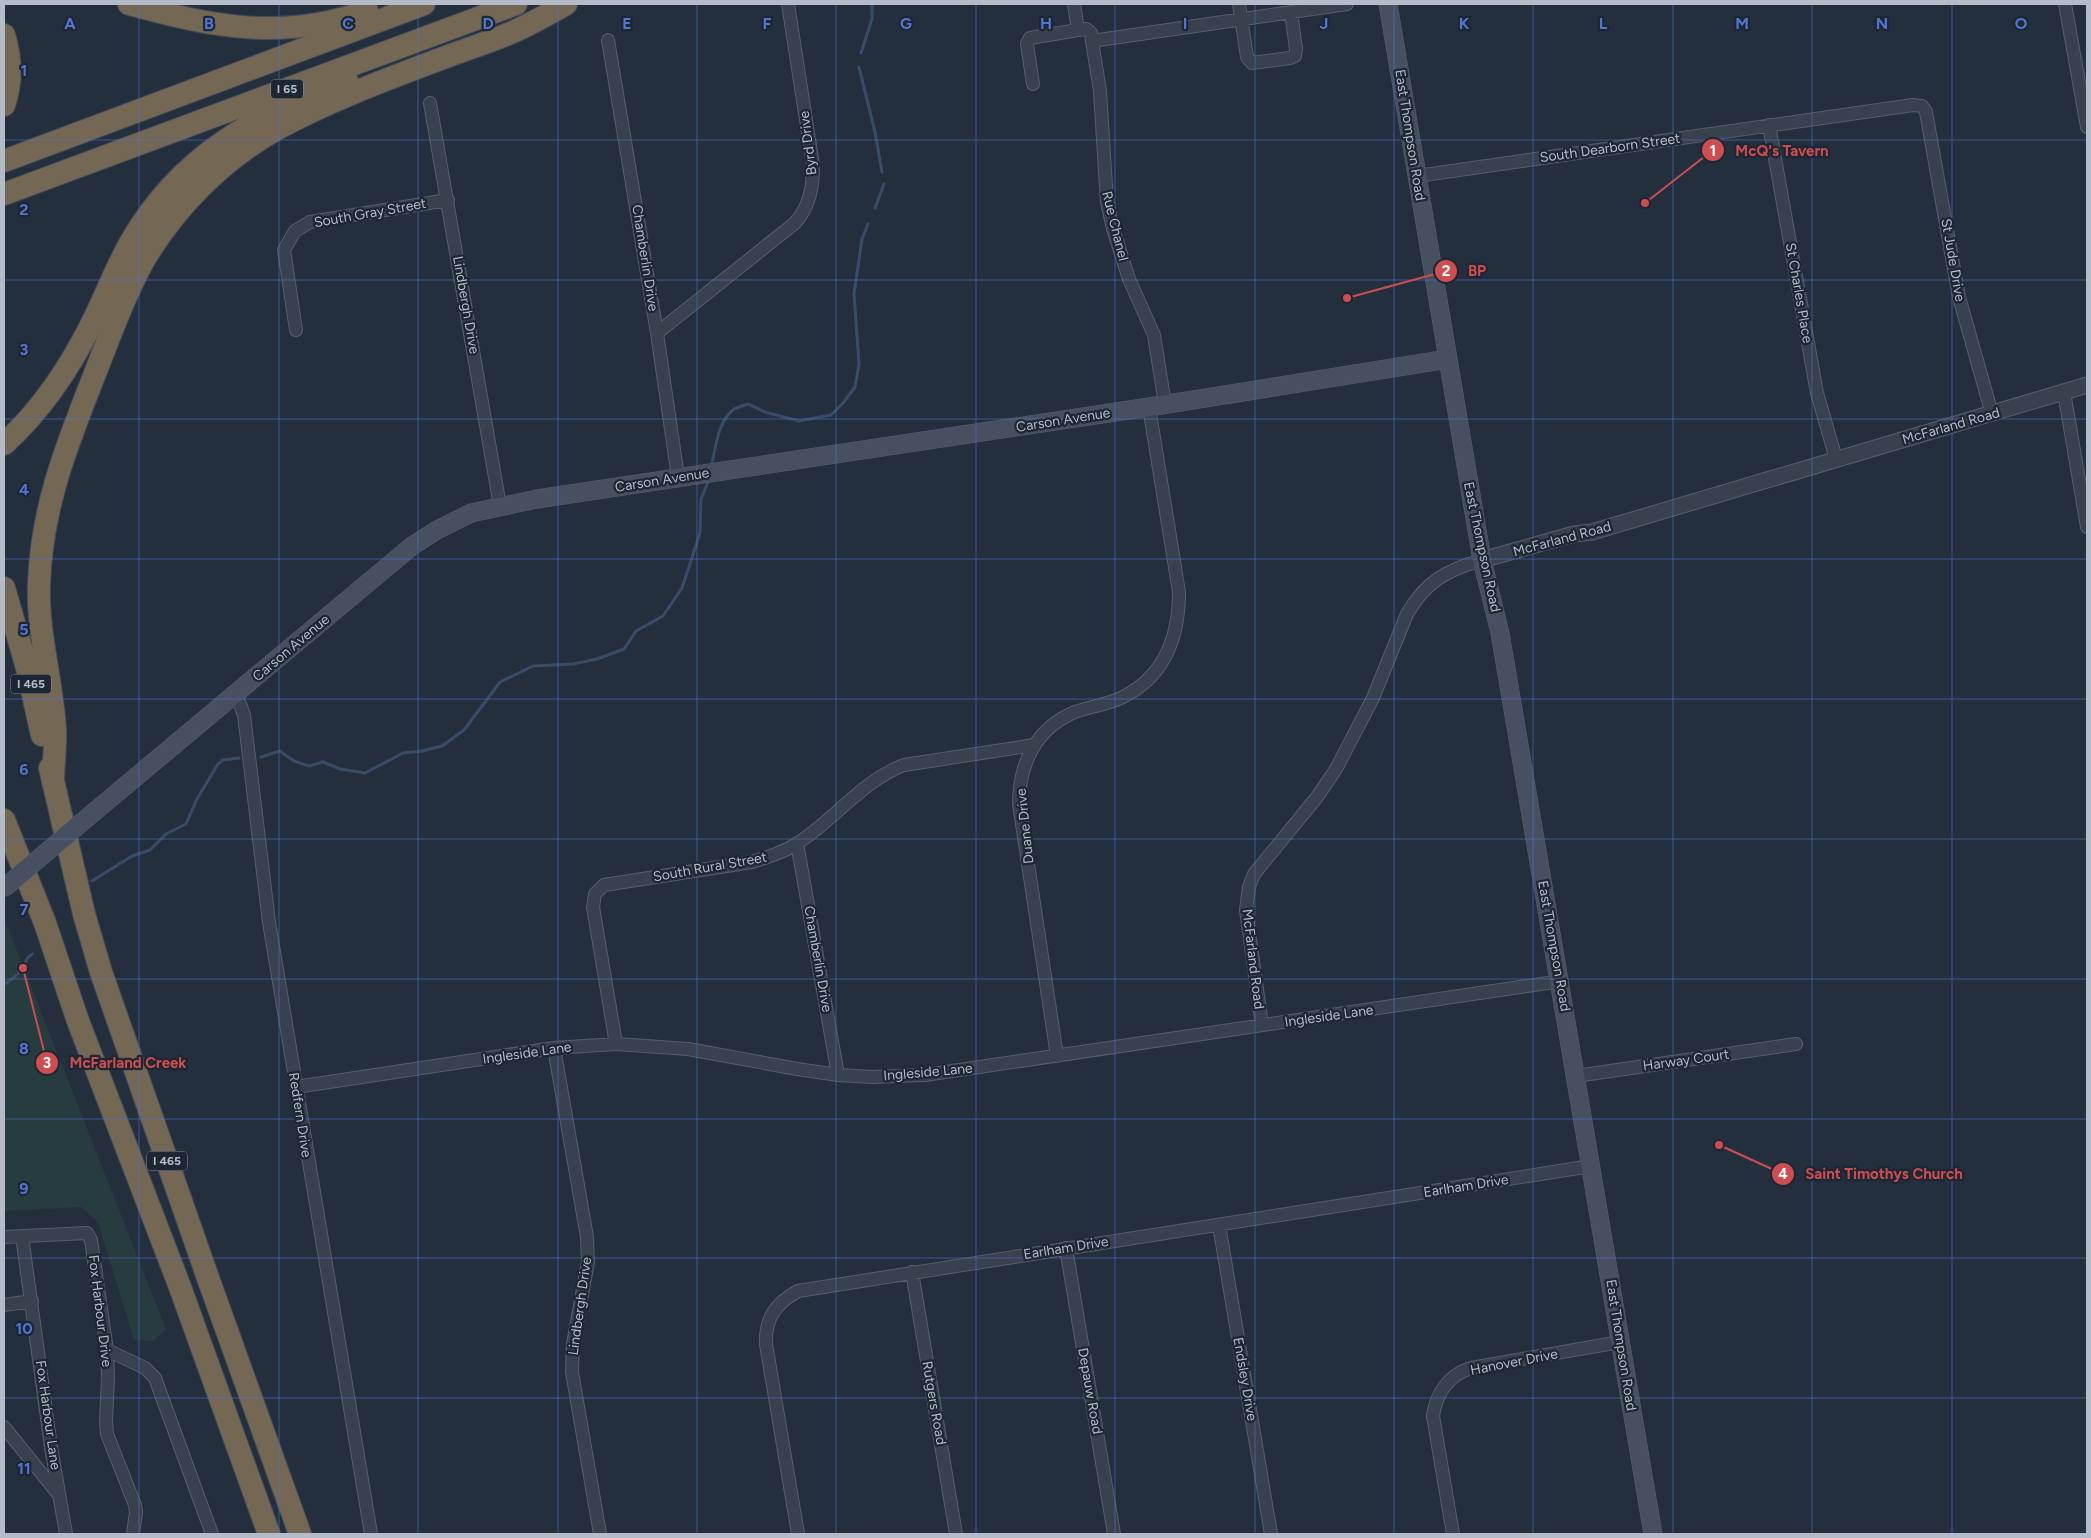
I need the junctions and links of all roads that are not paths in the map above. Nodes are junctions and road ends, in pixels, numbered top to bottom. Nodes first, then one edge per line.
1 (129, 4) edge
2 (147, 4) edge
3 (387, 4) edge
4 (424, 4) edge
5 (516, 4) edge
6 (565, 4) edge
7 (788, 4) edge
8 (1074, 4) edge
9 (1239, 4) edge
10 (1347, 4) edge
11 (1388, 4) edge
12 (2065, 4) edge
13 (1291, 12) junction
14 (180, 18) junction
15 (1241, 19) junction
16 (1078, 30) junction
17 (4, 35) edge
18 (608, 40) dead end
19 (1092, 41) junction
20 (1033, 84) dead end
21 (430, 103) dead end
22 (4, 105) edge
23 (1922, 106) joint
24 (1769, 125) junction
25 (2087, 127) edge
26 (4, 161) edge
27 (1417, 176) junction
28 (4, 194) edge
29 (448, 200) junction
30 (296, 330) dead end
31 (657, 333) junction
32 (1448, 359) junction
33 (2087, 385) edge
34 (2064, 392) junction
35 (1157, 405) junction
36 (1992, 414) junction
37 (4, 444) edge
38 (1836, 460) junction
39 (678, 477) junction
40 (500, 506) junction
41 (2087, 527) edge
42 (1482, 560) junction
43 (4, 588) edge
44 (234, 696) junction
45 (1034, 745) junction
46 (53, 782) junction
47 (4, 820) edge
48 (798, 843) junction
49 (4, 858) edge
50 (4, 888) edge
51 (1561, 981) junction
52 (78, 1022) junction
53 (1262, 1026) junction
54 (616, 1044) junction
55 (1796, 1044) dead end
56 (554, 1048) junction
57 (1057, 1056) junction
58 (838, 1075) junction
59 (1576, 1076) junction
60 (296, 1088) junction
61 (1591, 1166) junction
62 (1219, 1224) junction
63 (22, 1236) junction
64 (4, 1237) edge
65 (1066, 1248) junction
66 (912, 1272) junction
67 (32, 1301) junction
68 (4, 1305) edge
69 (1620, 1342) junction
70 (107, 1350) junction
71 (4, 1426) edge
72 (60, 1497) junction
73 (66, 1534) edge
74 (133, 1534) edge
75 (212, 1534) edge
76 (269, 1534) edge
77 (300, 1534) edge
78 (371, 1534) edge
79 (600, 1534) edge
80 (798, 1534) edge
81 (956, 1534) edge
82 (1114, 1534) edge
83 (1271, 1534) edge
84 (1453, 1534) edge
85 (1653, 1534) edge

1 - 14 highway
2 - 14 highway
3 - 14 highway
4 - 26 highway, I 65
5 - 28 highway, I 65
6 - 37 highway
6 - 46 highway
7 - 31 street, Byrd Drive
8 - 16 street
9 - 15 street
10 - 13 street
11 - 27 main road, East Thompson Road
12 - 25 street
13 - 15 street
13 - 15 street
15 - 19 street
16 - 19 street
16 - 20 street
17 - 22 highway
18 - 31 street, Chamberlin Drive
19 - 35 street, Rue Chanel
21 - 29 street, Lindbergh Drive
23 - 24 street, South Dearborn Street
23 - 36 street, St Jude Drive
24 - 27 street, South Dearborn Street
24 - 38 street, St Charles Place
27 - 32 main road, East Thompson Road
29 - 30 street, South Gray Street
29 - 40 street, Lindbergh Drive
31 - 39 street, Chamberlin Drive
32 - 35 main road, Carson Avenue
32 - 42 main road, East Thompson Road
33 - 34 street, McFarland Road
34 - 36 street, McFarland Road
34 - 41 street
35 - 39 main road, Carson Avenue
35 - 45 street, Duane Drive
36 - 38 street, McFarland Road
38 - 42 street, McFarland Road
39 - 40 main road, Carson Avenue
40 - 44 main road, Carson Avenue
42 - 51 main road, East Thompson Road
42 - 53 street, McFarland Road
43 - 46 highway, I 465
44 - 50 main road, Carson Avenue, bridge
44 - 60 street, Redfern Drive
45 - 48 street, South Rural Street
45 - 57 street, Duane Drive
46 - 77 highway, I 465
47 - 52 highway, I 465
48 - 54 street, South Rural Street
48 - 58 street, Chamberlin Drive
49 - 52 highway
51 - 53 street, Ingleside Lane
51 - 59 main road, East Thompson Road
52 - 76 highway, I 465
53 - 57 street, Ingleside Lane
54 - 56 street, Ingleside Lane
54 - 58 street, Ingleside Lane
55 - 59 street, Harway Court
56 - 60 street, Ingleside Lane
56 - 79 street, Lindbergh Drive
57 - 58 street, Ingleside Lane
59 - 61 main road, East Thompson Road
60 - 78 street, Redfern Drive
61 - 62 street, Earlham Drive
61 - 69 main road, East Thompson Road
62 - 65 street, Earlham Drive
62 - 83 street, Endsley Drive
63 - 64 street
63 - 67 street, Fox Harbour Lane
63 - 70 street, Fox Harbour Drive
65 - 66 street, Earlham Drive
65 - 82 street, Depauw Road
66 - 80 street, Earlham Drive
66 - 81 street, Rutgers Road
67 - 68 street
67 - 72 street, Fox Harbour Lane
69 - 84 street, Hanover Drive
69 - 85 main road, East Thompson Road
70 - 74 street, Fox Harbour Drive
70 - 75 street
71 - 72 street
72 - 73 street, Fox Harbour Lane

